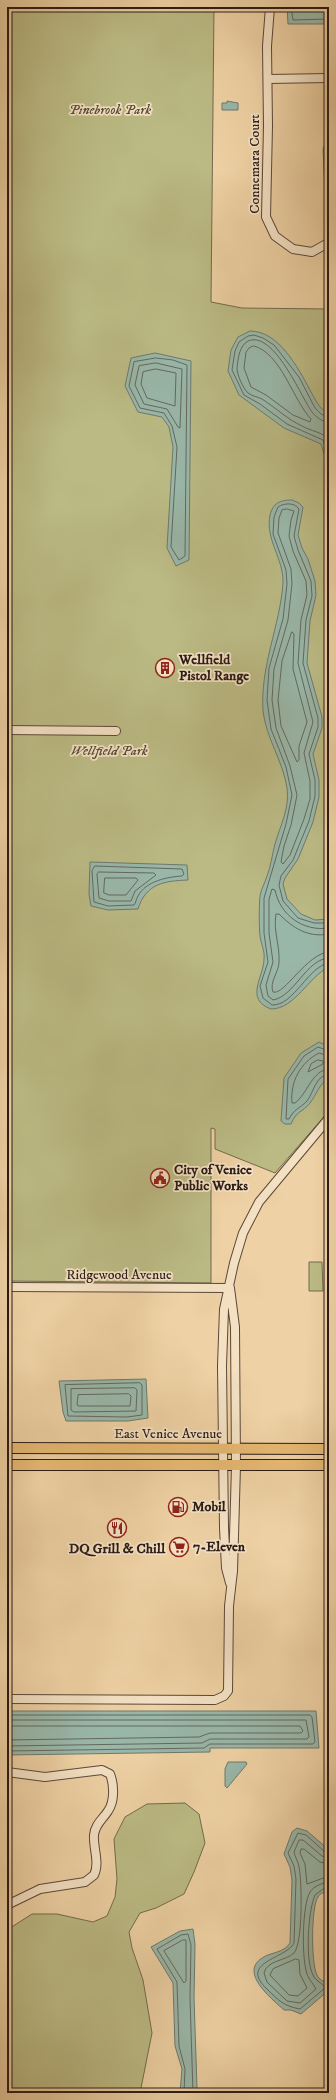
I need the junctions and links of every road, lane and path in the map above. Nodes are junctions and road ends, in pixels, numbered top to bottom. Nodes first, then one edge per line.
1 (270, 7) edge
2 (329, 78) edge
3 (268, 79) junction
4 (328, 242) dead end
5 (7, 730) edge
6 (116, 731) dead end
7 (329, 1118) edge
8 (7, 1287) edge
9 (230, 1288) junction
10 (7, 1448) edge
11 (62, 1448) junction
12 (222, 1448) junction
13 (236, 1448) junction
14 (329, 1448) edge
15 (7, 1453) edge
16 (7, 1465) edge
17 (329, 1465) edge
18 (223, 1466) junction
19 (236, 1466) junction
20 (231, 1587) junction
21 (7, 1699) edge
22 (7, 1772) edge
23 (7, 1905) edge

1 - 3 street, Connemara Court
2 - 3 street
3 - 4 street, Connemara Court
5 - 6 street
7 - 9 street
8 - 9 street, Ridgewood Avenue
9 - 12 street
9 - 13 street
10 - 11 main road, East Venice Avenue
11 - 12 main road, East Venice Avenue
11 - 15 main road
12 - 13 main road, East Venice Avenue
12 - 18 street
13 - 14 main road, East Venice Avenue
13 - 19 street
16 - 18 main road
17 - 19 main road
18 - 19 main road
18 - 20 street
19 - 20 street
20 - 21 street
22 - 23 street

